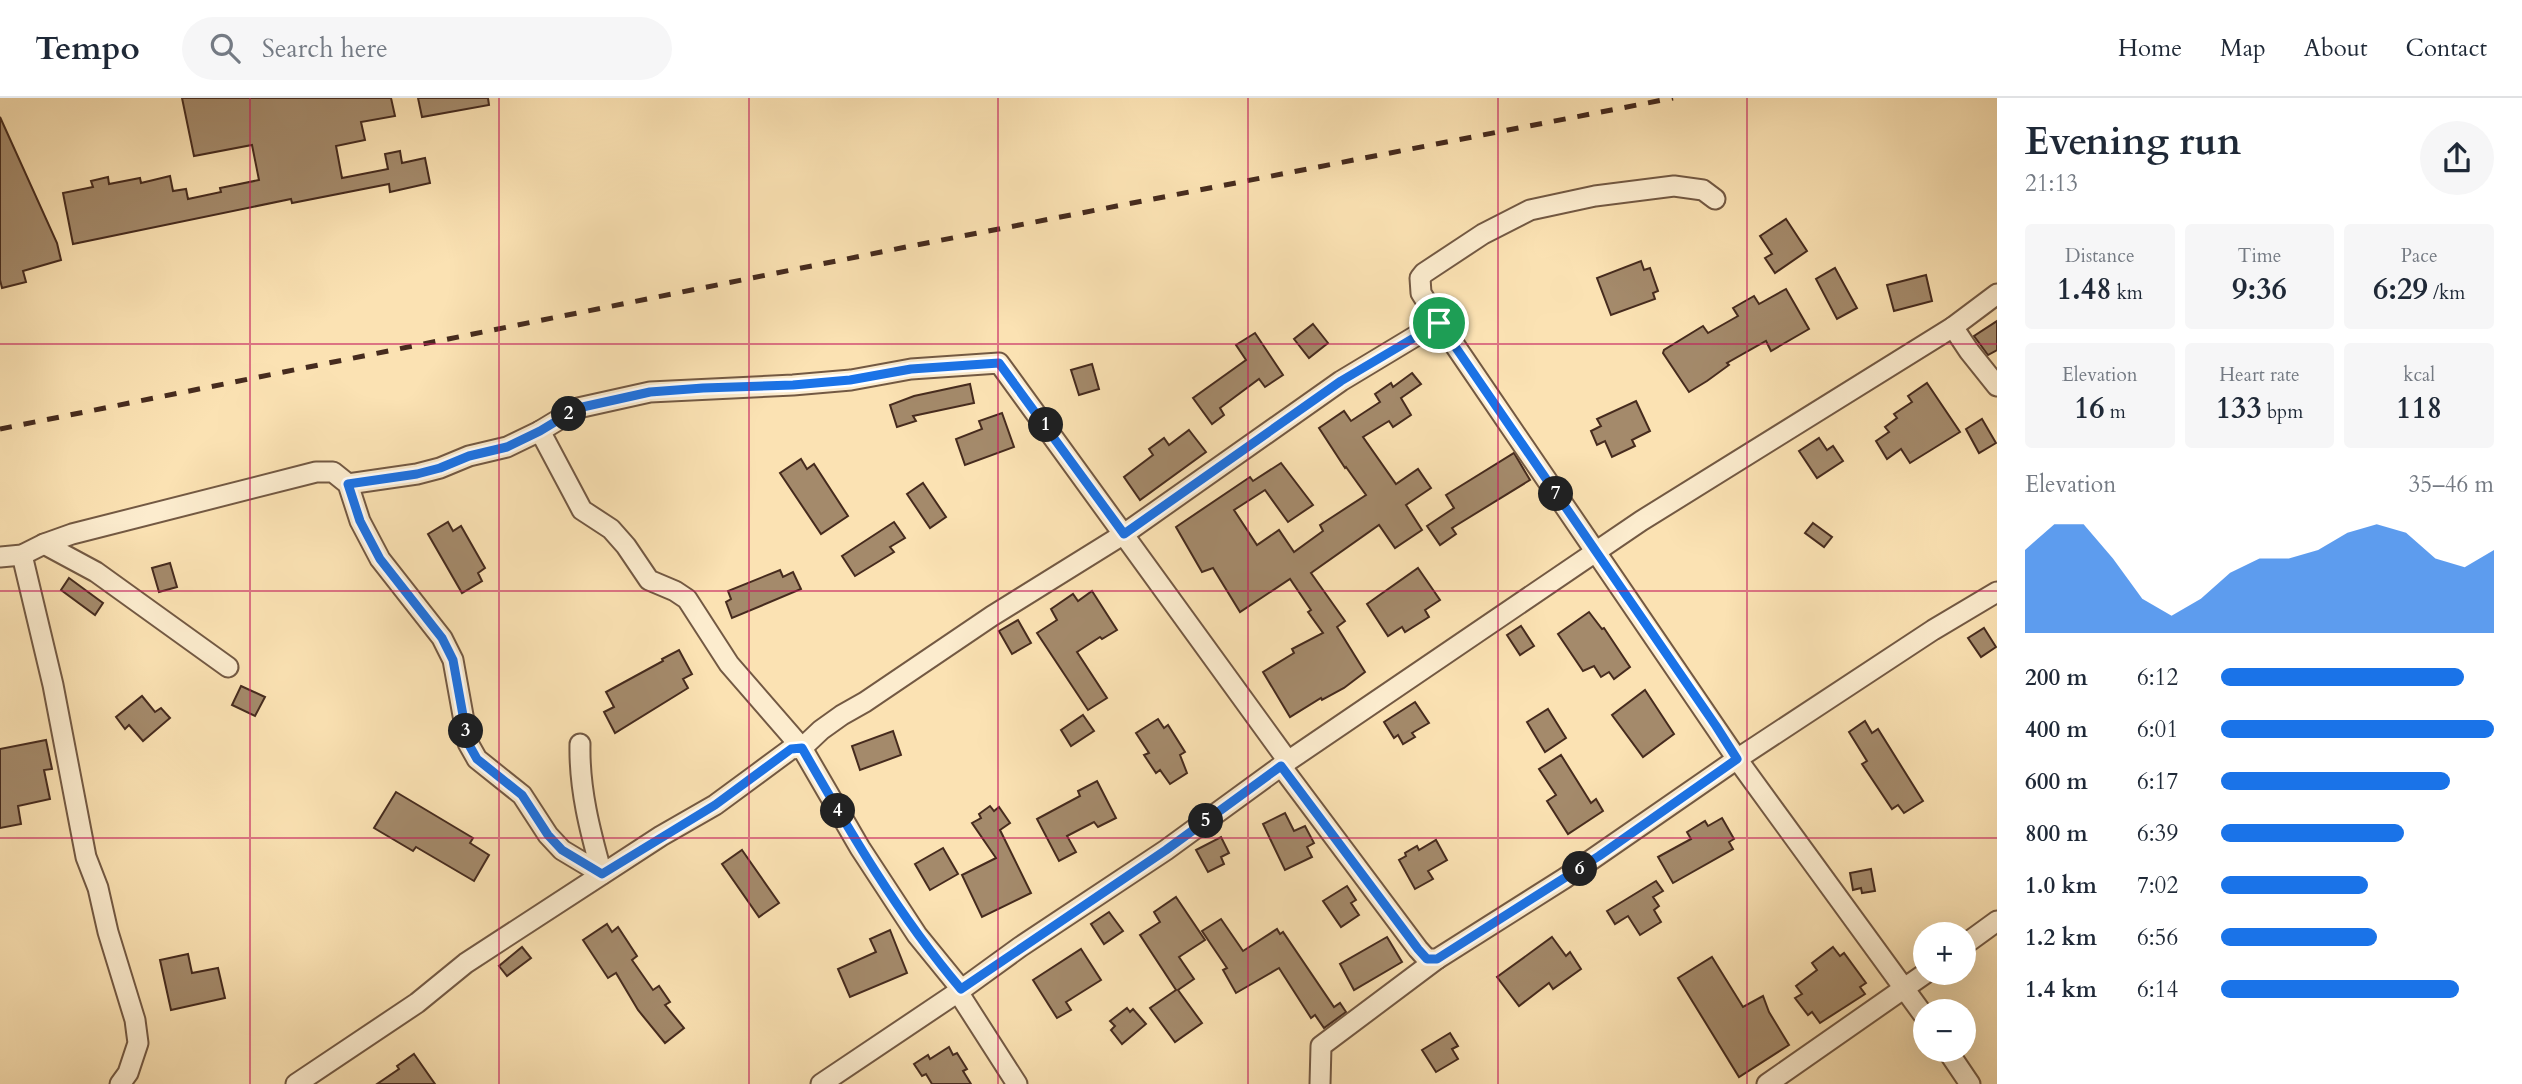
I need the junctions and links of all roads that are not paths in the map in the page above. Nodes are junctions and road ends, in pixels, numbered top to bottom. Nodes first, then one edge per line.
1 (1715, 199) dead end
2 (1997, 294) edge
3 (1439, 323) junction
4 (1953, 327) junction
5 (1997, 386) edge
6 (540, 431) junction
7 (348, 484) junction
8 (1124, 534) junction
9 (44, 544) junction
10 (1596, 552) junction
11 (22, 555) junction
12 (0, 557) edge
13 (1997, 592) edge
14 (228, 667) dead end
15 (580, 744) dead end
16 (802, 748) junction
17 (1737, 759) junction
18 (1285, 764) junction
19 (602, 874) junction
20 (1997, 921) edge
21 (1976, 937) edge
22 (1437, 959) junction
23 (1913, 982) edge
24 (1905, 988) junction
25 (960, 991) junction
26 (1913, 1000) edge
27 (1955, 1062) edge
28 (120, 1084) edge
29 (296, 1084) edge
30 (821, 1084) edge
31 (1017, 1084) edge
32 (1320, 1084) edge
33 (1767, 1084) edge
34 (1970, 1084) edge

1 - 3 street
2 - 4 street
3 - 8 street
3 - 10 street
4 - 5 street
4 - 10 street
6 - 7 street
6 - 8 street
6 - 16 street
7 - 9 street
7 - 19 street
8 - 16 street
8 - 18 street
9 - 11 street
9 - 14 street
10 - 17 street
10 - 18 street
11 - 12 street
11 - 28 street
13 - 17 street
15 - 19 street
16 - 19 street
16 - 25 street
17 - 22 street
17 - 24 street
18 - 22 street
18 - 25 street
19 - 29 street
20 - 21 street
22 - 32 street
23 - 24 street
24 - 26 street
24 - 33 street
25 - 30 street
25 - 31 street
27 - 34 street

